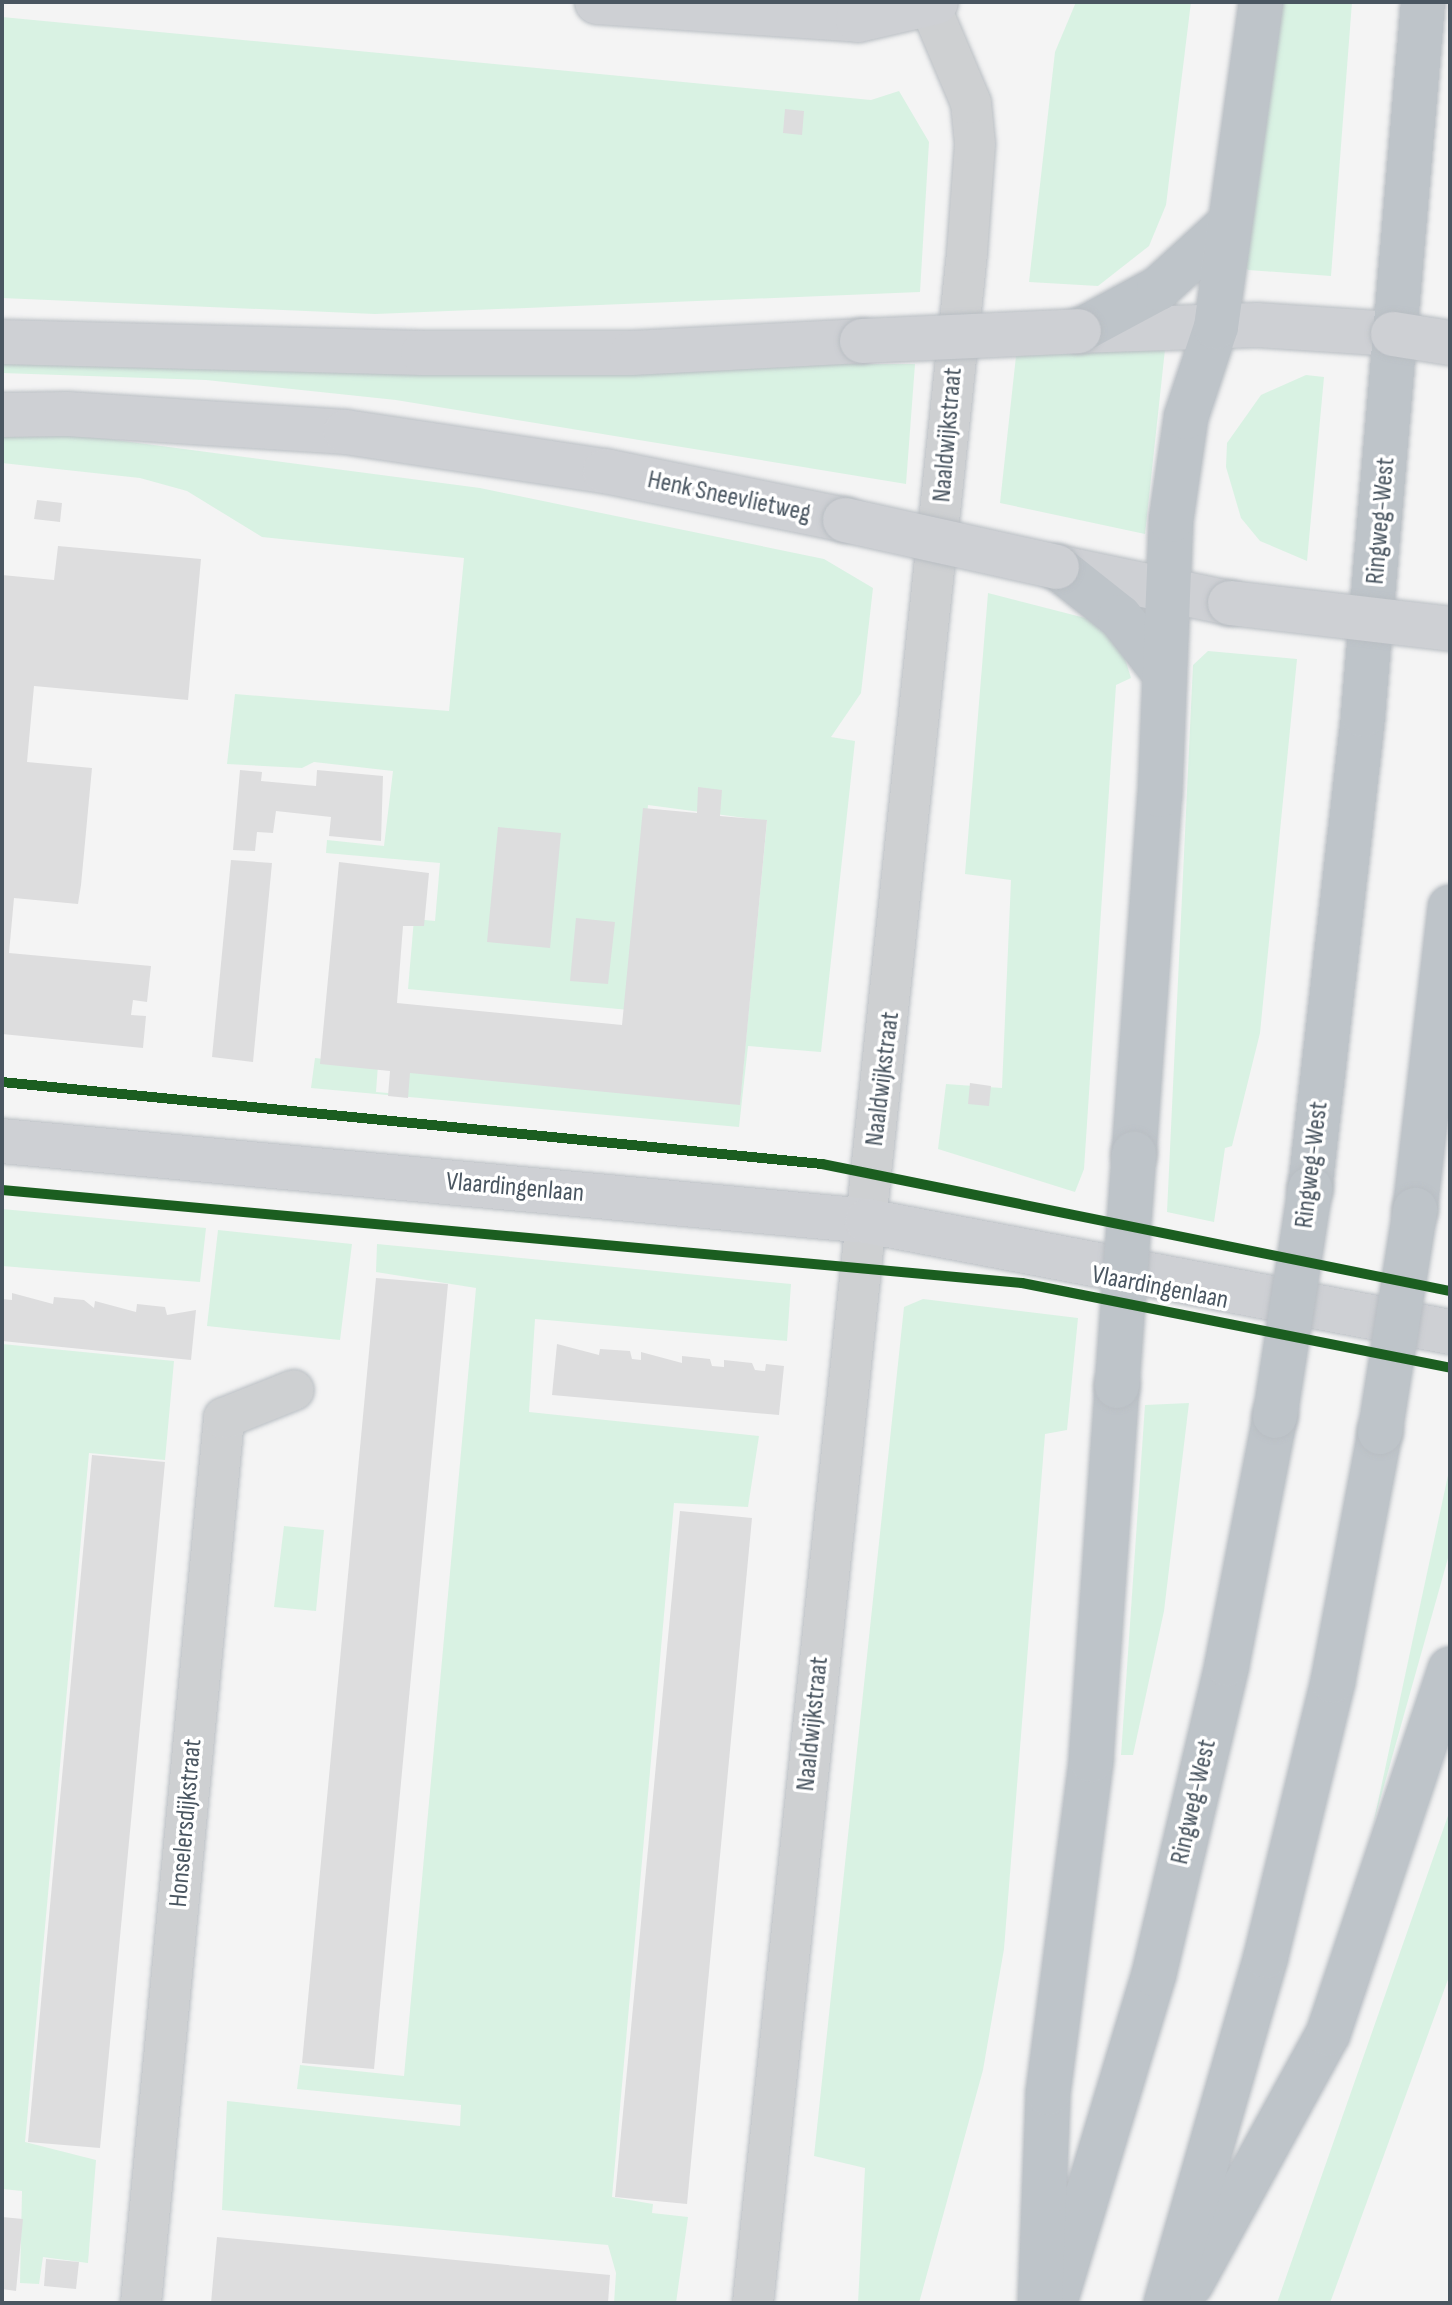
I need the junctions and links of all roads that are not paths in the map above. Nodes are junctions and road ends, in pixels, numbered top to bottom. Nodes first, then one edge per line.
1 (597, 2) edge
2 (1261, 2) edge
3 (1423, 2) edge
4 (933, 4) edge
5 (1229, 224) junction
6 (1237, 326) junction
7 (1079, 331) junction
8 (2, 342) edge
9 (1450, 343) edge
10 (2, 415) edge
11 (1057, 567) junction
12 (1167, 592) junction
13 (1450, 629) edge
14 (1164, 673) junction
15 (1450, 907) edge
16 (2, 1141) edge
17 (867, 1221) junction
18 (1450, 1332) edge
19 (294, 1390) dead end
20 (1450, 1669) edge
21 (141, 2303) edge
22 (753, 2303) edge
23 (1040, 2303) edge
24 (1055, 2303) edge
25 (1166, 2303) edge
26 (1180, 2303) edge

1 - 4 main road
2 - 5 highway
3 - 24 highway, Ringweg-West, bridge
4 - 17 street, Naaldwijkstraat
5 - 6 highway
5 - 7 highway
6 - 7 main road
6 - 9 main road, bridge
6 - 12 highway
7 - 8 main road, bridge
10 - 11 main road, Henk Sneevlietweg, bridge
11 - 12 main road, Henk Sneevlietweg
11 - 14 highway
12 - 13 main road, Henk Sneevlietweg, bridge
12 - 14 highway
14 - 23 highway, bridge
15 - 25 highway, bridge
16 - 17 main road, Vlaardingenlaan
17 - 18 main road, Vlaardingenlaan
17 - 22 street, Naaldwijkstraat
19 - 21 street, Honselersdijkstraat
20 - 26 highway

